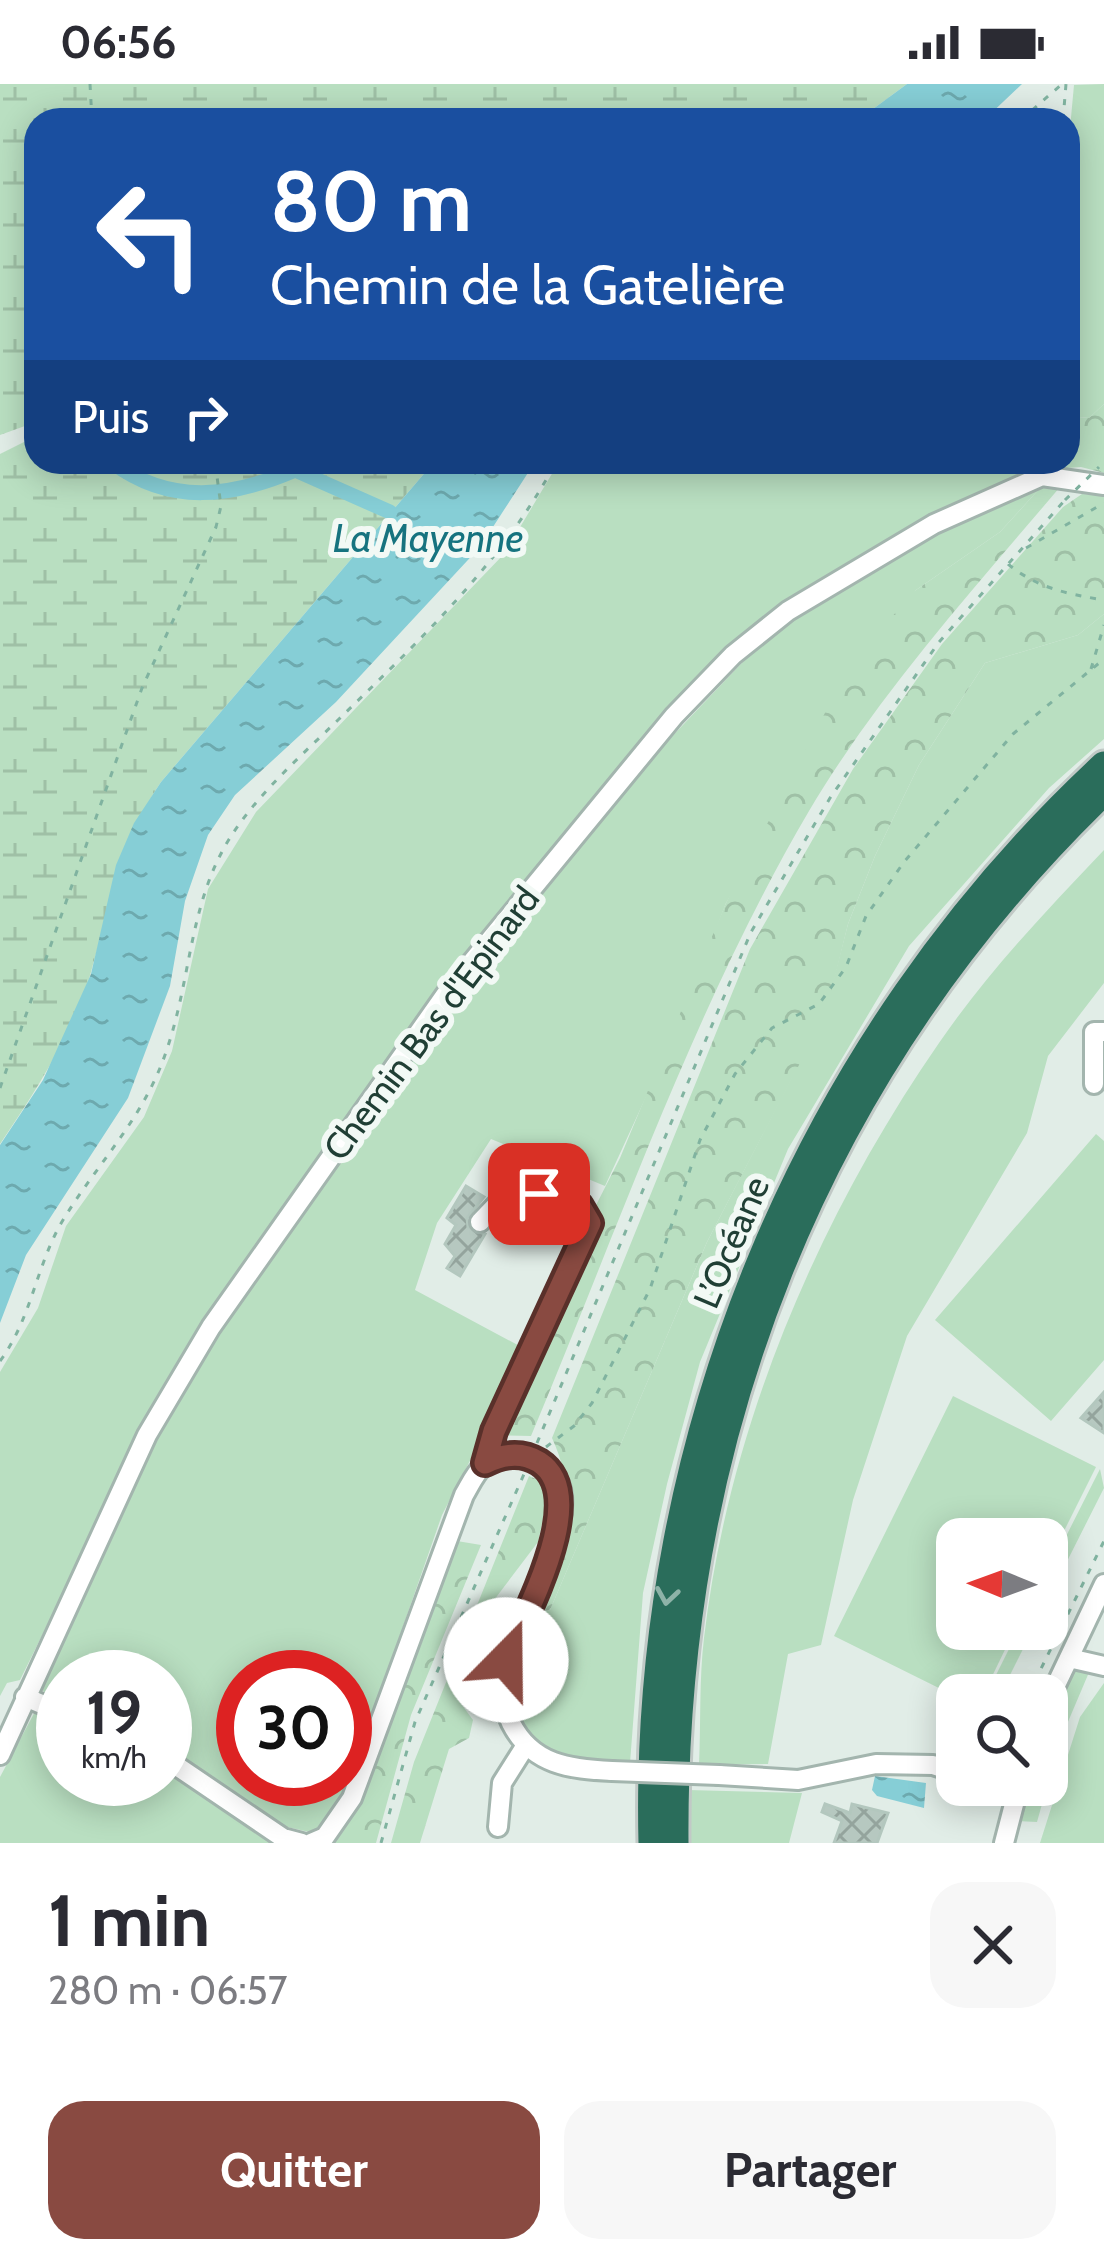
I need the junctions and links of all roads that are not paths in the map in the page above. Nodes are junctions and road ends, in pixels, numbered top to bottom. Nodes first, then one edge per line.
1 (1070, 474) edge
2 (1104, 765) edge
3 (1104, 792) edge
4 (1104, 1032) edge
5 (1094, 1084) dead end
6 (480, 1222) dead end
7 (485, 1463) junction
8 (1104, 1584) edge
9 (1069, 1658) junction
10 (1104, 1666) edge
11 (1061, 1674) edge
12 (25, 1697) junction
13 (36, 1702) edge
14 (526, 1745) junction
15 (0, 1755) edge
16 (936, 1766) edge
17 (192, 1776) edge
18 (1013, 1806) edge
19 (498, 1827) dead end
20 (302, 1843) edge
21 (311, 1843) edge
22 (652, 1843) edge
23 (675, 1843) edge
24 (1004, 1843) edge

1 - 12 street, Chemin Bas d'Epinard
2 -> 22 highway, L’Océane
3 - 23 highway, L’Océane
4 - 5 street
6 - 7 street
7 - 14 street
7 - 21 street
8 - 9 street
9 - 10 street
9 - 11 street
12 - 13 street
12 - 15 street, Chemin Bas d'Epinard
14 - 16 street, bridge
14 - 19 street
17 - 20 street
18 - 24 street

